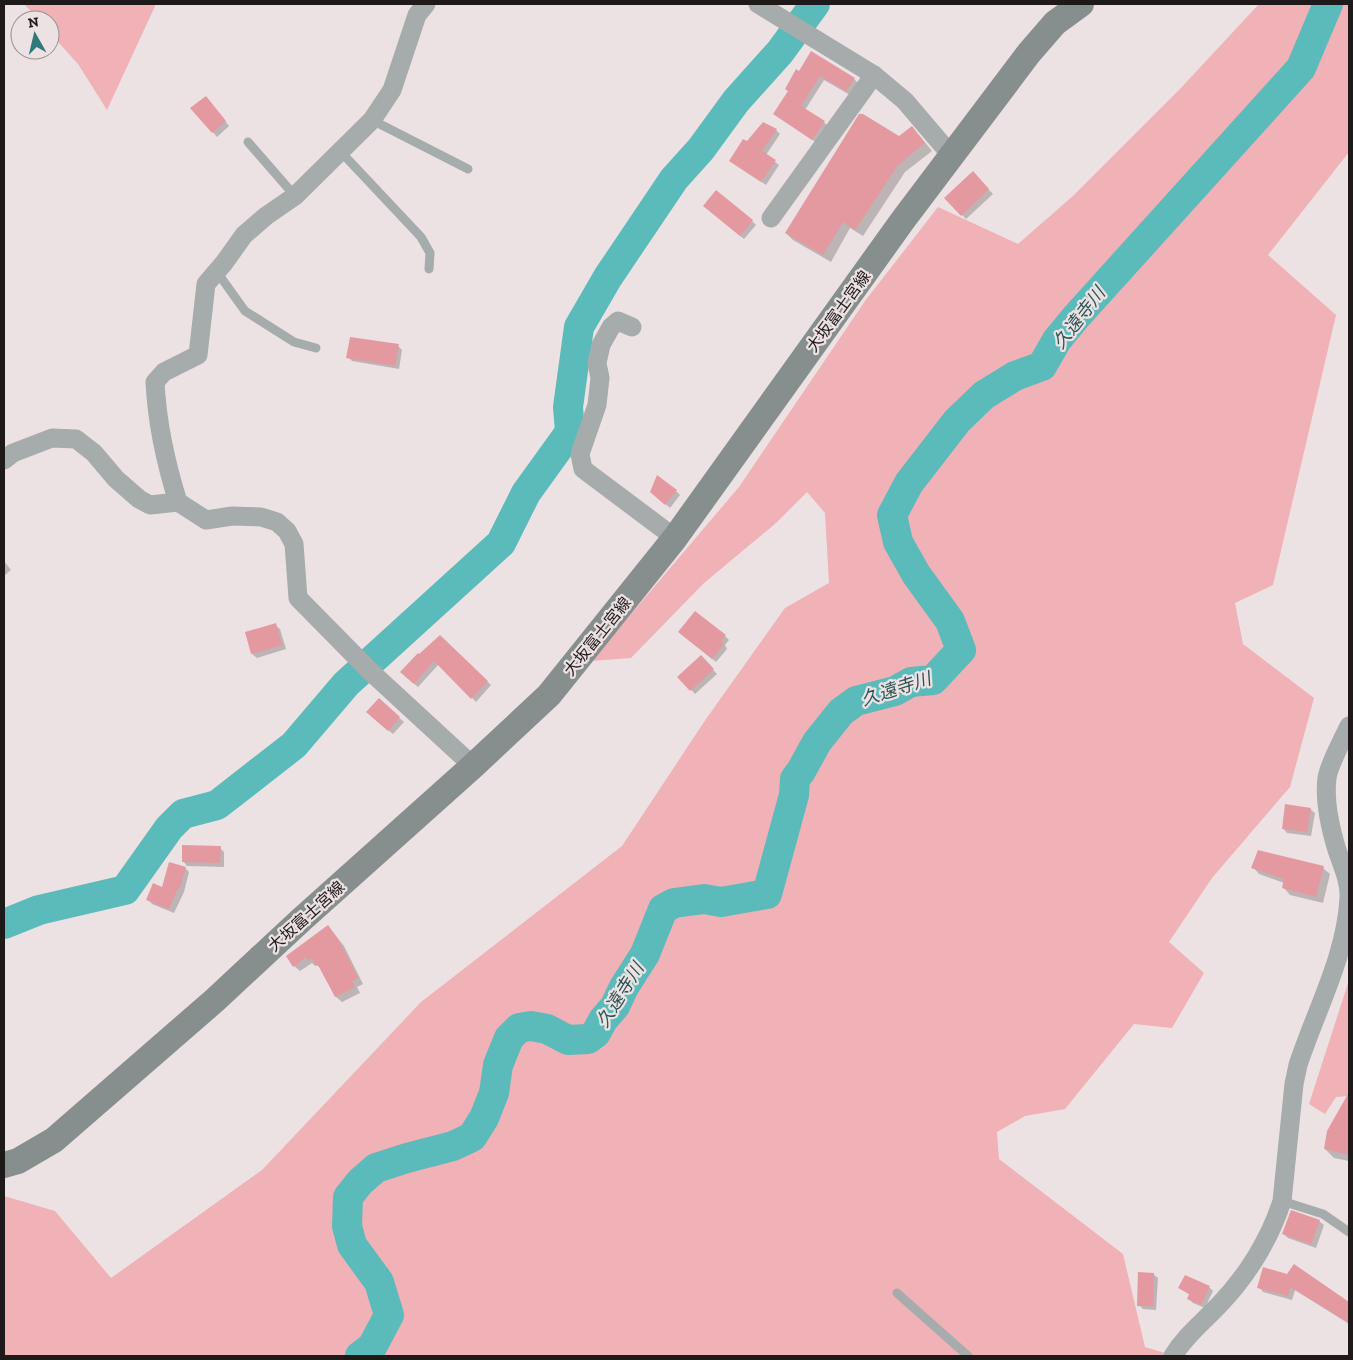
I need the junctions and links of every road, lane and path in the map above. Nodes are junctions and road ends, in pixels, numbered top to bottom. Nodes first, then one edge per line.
1 (426, 4) edge
2 (758, 4) edge
3 (1082, 4) edge
4 (1054, 14) edge
5 (874, 75) junction
6 (372, 120) junction
7 (248, 142) dead end
8 (341, 152) junction
9 (951, 155) junction
10 (468, 169) dead end
11 (295, 196) junction
12 (771, 218) dead end
13 (429, 269) dead end
14 (217, 272) junction
15 (632, 327) dead end
16 (316, 348) dead end
17 (4, 460) edge
18 (178, 502) junction
19 (675, 538) junction
20 (1349, 726) edge
21 (473, 766) junction
22 (4, 1165) edge
23 (1282, 1201) junction
24 (1349, 1232) edge
25 (897, 1293) dead end
26 (968, 1356) edge
27 (1173, 1356) edge

1 - 6 street
2 - 5 street
3 - 4 main road, 大坂富士宮線
4 - 9 main road, 大坂富士宮線
5 - 9 street
5 - 12 street
6 - 8 street
6 - 10 lane
7 - 11 lane
8 - 11 street
8 - 13 lane
9 - 19 main road, 大坂富士宮線
11 - 14 street
14 - 16 lane
14 - 18 street
15 - 19 street
17 - 18 street
18 - 21 street
19 - 21 main road, 大坂富士宮線
20 - 23 street
21 - 22 main road, 大坂富士宮線
23 - 24 lane
23 - 27 street
25 - 26 lane

